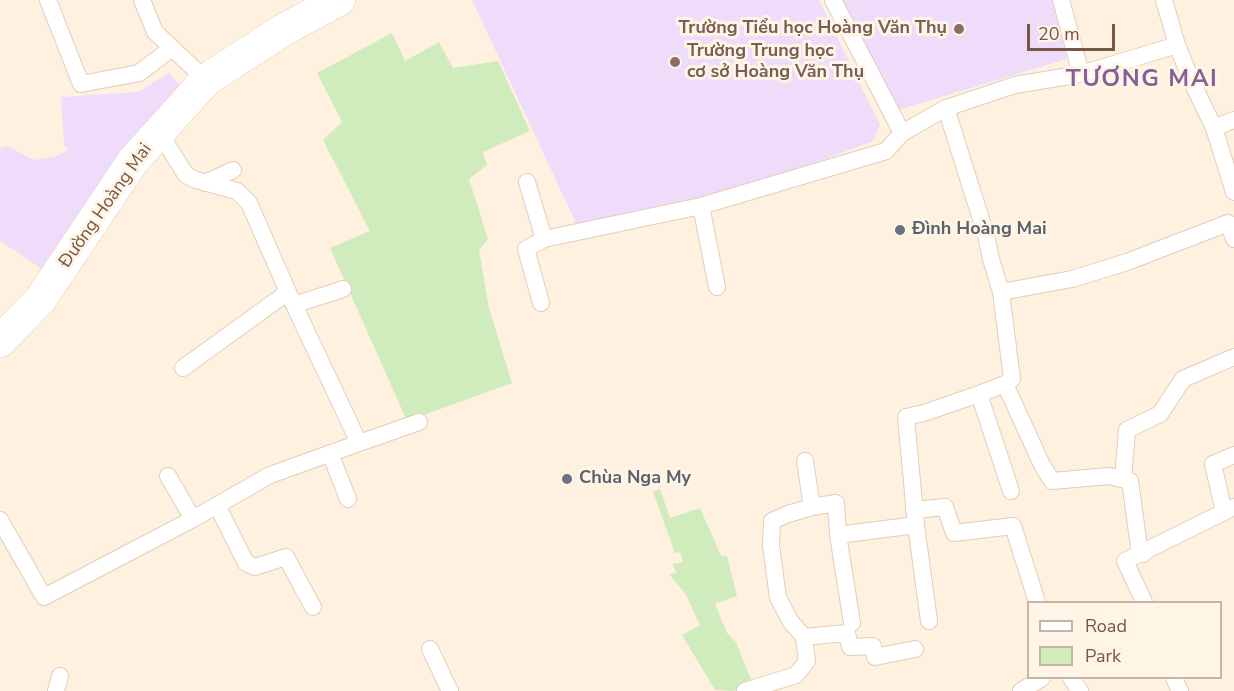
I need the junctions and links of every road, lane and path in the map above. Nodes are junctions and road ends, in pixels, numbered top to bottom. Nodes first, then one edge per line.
1 (48, 0) edge
2 (142, 0) edge
3 (339, 0) edge
4 (833, 0) edge
5 (1061, 0) edge
6 (1164, 0) edge
7 (303, 8) edge
8 (1177, 45) junction
9 (172, 48) junction
10 (1081, 74) junction
11 (206, 80) junction
12 (946, 108) junction
13 (1234, 120) edge
14 (1214, 128) junction
15 (159, 132) junction
16 (902, 133) junction
17 (232, 170) dead end
18 (527, 182) dead end
19 (205, 183) junction
20 (1234, 192) edge
21 (701, 206) junction
22 (544, 239) junction
23 (1234, 239) edge
24 (717, 288) dead end
25 (343, 289) dead end
26 (1001, 292) junction
27 (291, 298) junction
28 (541, 303) dead end
29 (0, 341) edge
30 (1234, 357) edge
31 (183, 368) dead end
32 (1005, 384) junction
33 (979, 394) junction
34 (419, 422) dead end
35 (359, 443) junction
36 (330, 453) junction
37 (1234, 455) edge
38 (805, 461) dead end
39 (168, 476) dead end
40 (1123, 479) junction
41 (1011, 491) dead end
42 (348, 499) dead end
43 (218, 505) junction
44 (812, 507) junction
45 (1229, 510) edge
46 (915, 517) junction
47 (193, 519) junction
48 (0, 520) edge
49 (838, 535) junction
50 (1143, 554) junction
51 (1036, 601) edge
52 (1143, 601) edge
53 (313, 607) dead end
54 (929, 621) dead end
55 (852, 623) dead end
56 (804, 637) junction
57 (430, 649) dead end
58 (915, 649) dead end
59 (1040, 679) edge
60 (766, 688) edge
61 (450, 691) edge
62 (745, 691) edge
63 (1022, 691) edge

1 - 9 lane
2 - 9 lane
3 - 7 street, Đường Hoàng Mai
4 - 16 lane
5 - 10 lane
6 - 8 lane
7 - 11 street, Đường Hoàng Mai
8 - 10 lane
8 - 14 lane
9 - 11 lane
10 - 12 lane
11 - 15 street, Đường Hoàng Mai
12 - 16 lane
12 - 26 lane
13 - 14 lane
14 - 20 lane
15 - 19 lane
15 - 29 street, Đường Hoàng Mai
16 - 21 lane
17 - 19 lane
18 - 22 lane
19 - 27 lane
21 - 22 lane
21 - 24 lane
22 - 28 lane
23 - 26 lane
25 - 27 lane
26 - 32 lane
27 - 31 lane
27 - 35 lane
30 - 40 lane
32 - 33 lane
32 - 40 lane
33 - 41 lane
33 - 46 lane
34 - 35 lane
35 - 36 lane
36 - 42 lane
36 - 43 lane
37 - 45 lane
38 - 44 lane
39 - 47 lane
40 - 50 lane
43 - 47 lane
43 - 53 lane
44 - 49 lane
44 - 56 lane
45 - 50 lane
46 - 49 lane
46 - 51 lane
46 - 54 lane
47 - 48 lane
49 - 55 lane
50 - 52 lane
56 - 58 lane
56 - 60 lane
57 - 61 lane
59 - 63 lane
60 - 62 lane

